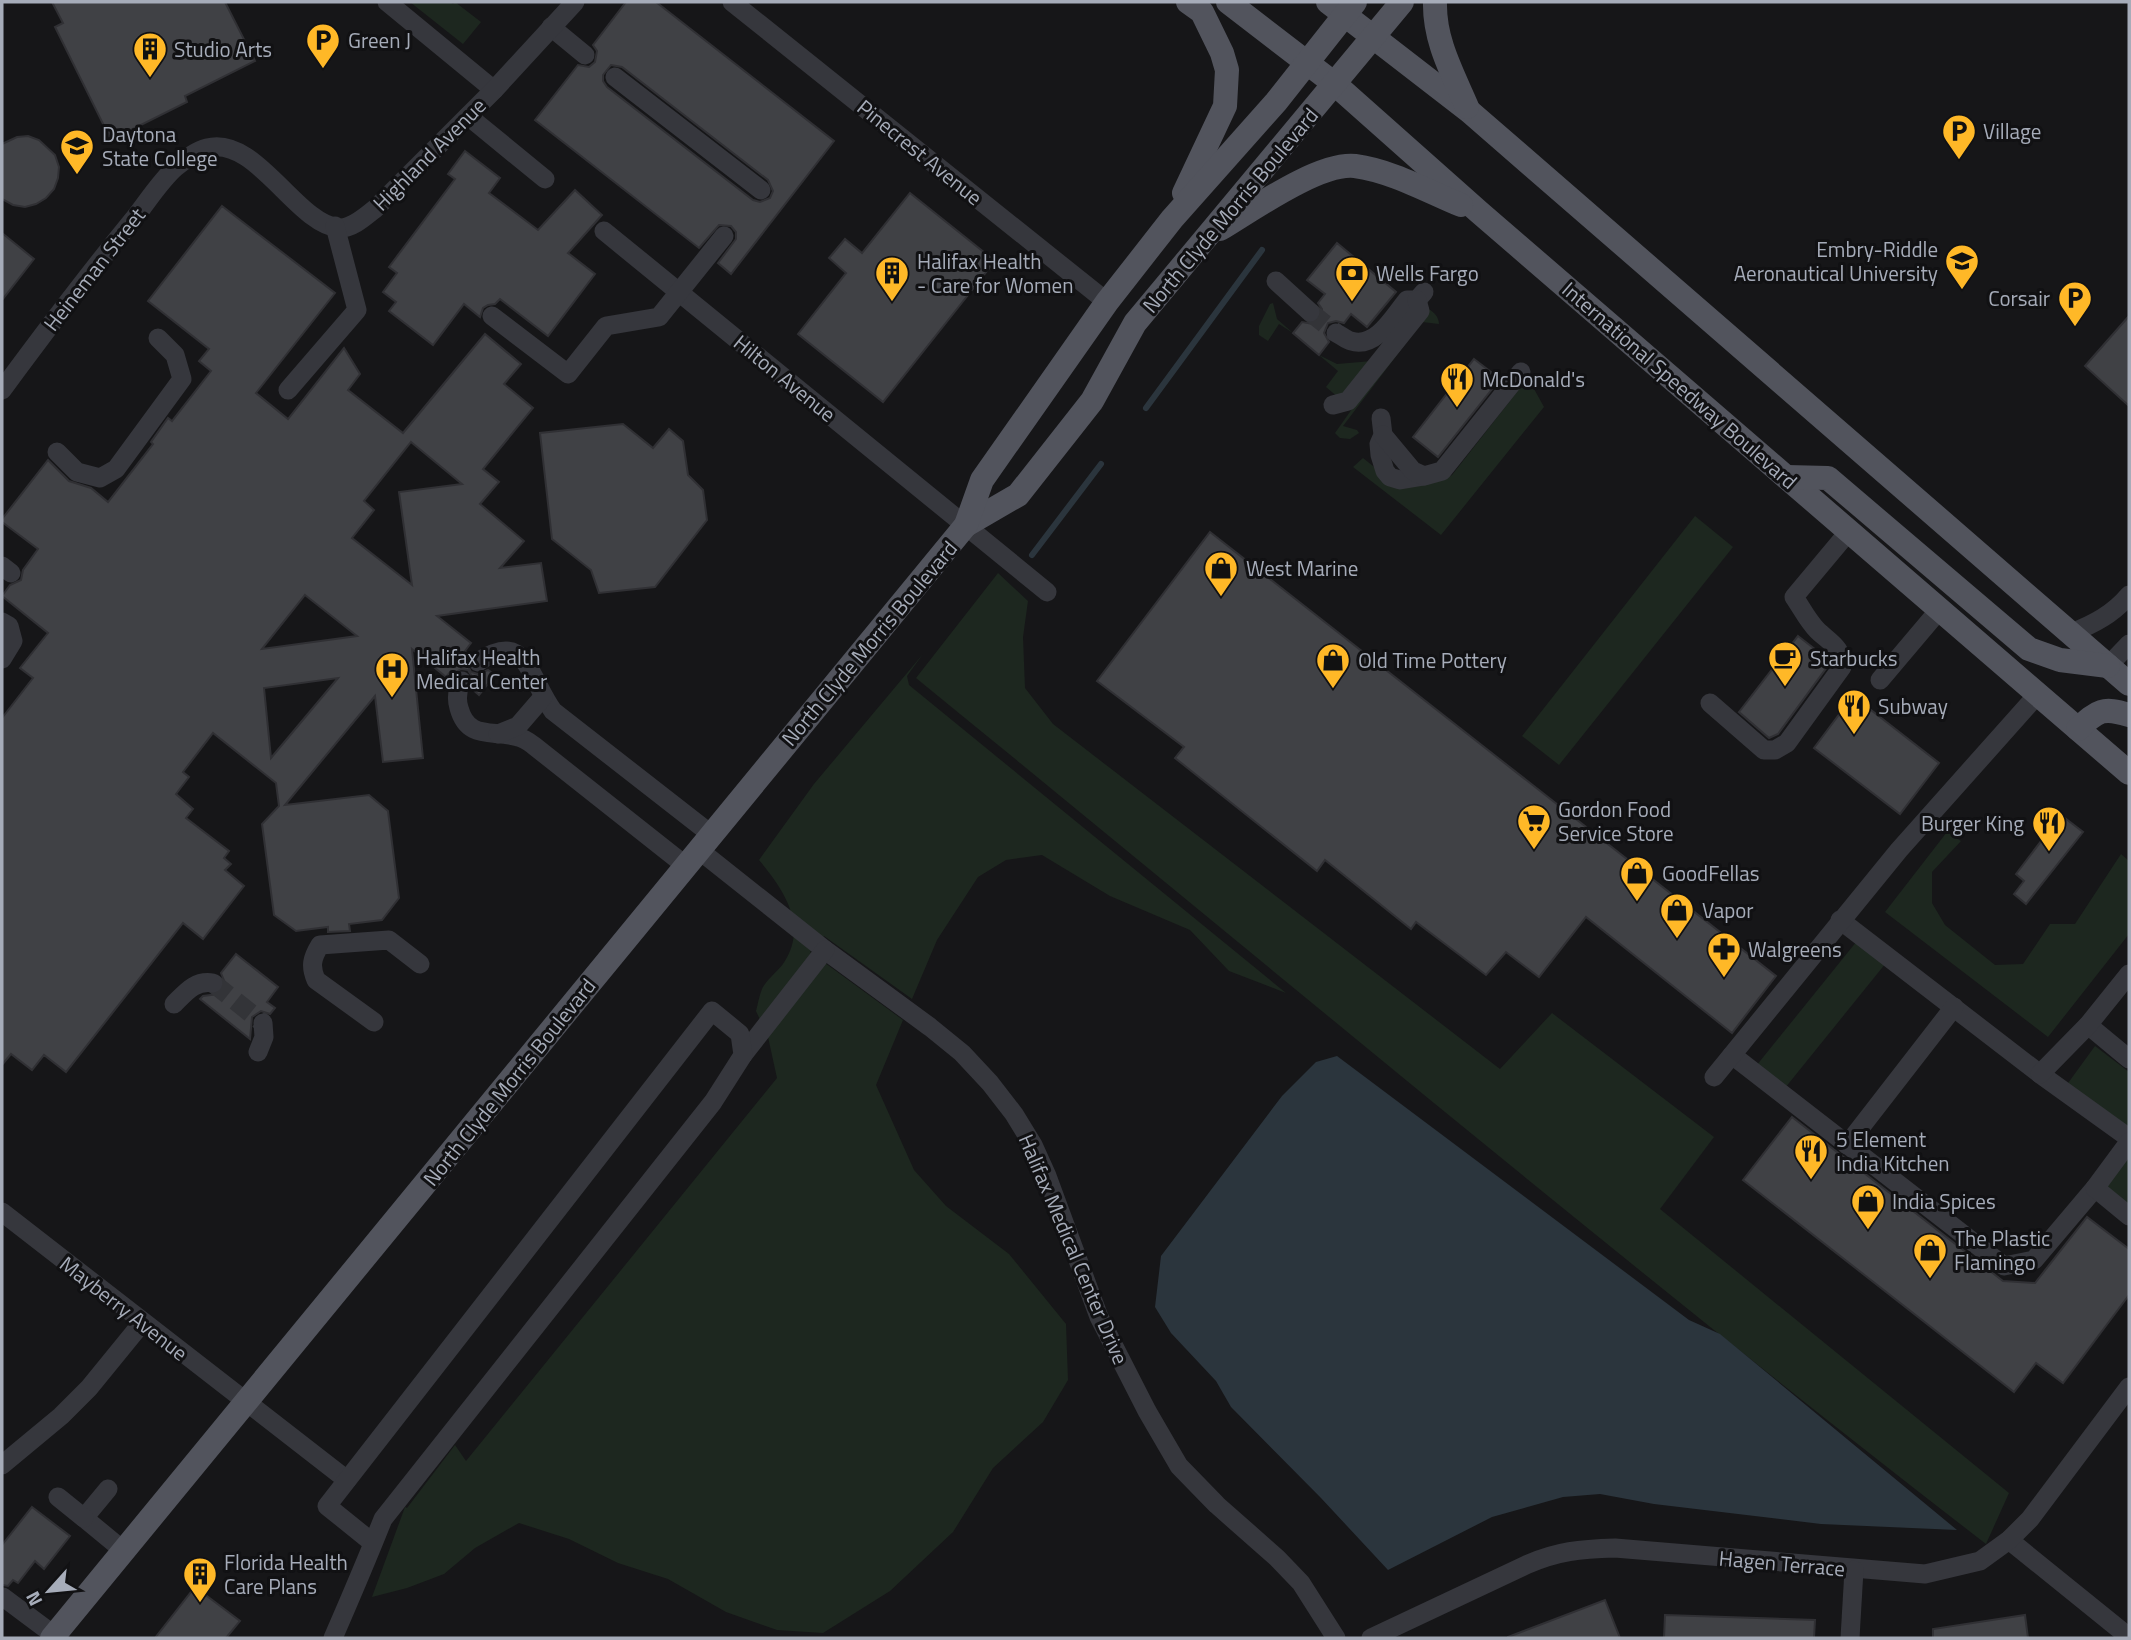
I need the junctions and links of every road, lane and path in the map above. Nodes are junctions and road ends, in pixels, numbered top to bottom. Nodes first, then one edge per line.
1 (387, 2) edge
2 (575, 2) edge
3 (732, 2) edge
4 (1188, 2) edge
5 (1228, 2) edge
6 (1402, 2) edge
7 (1435, 2) edge
8 (1343, 6) edge
9 (551, 27) junction
10 (1374, 36) junction
11 (585, 55) dead end
12 (1307, 64) junction
13 (615, 77) dead end
14 (1336, 85) junction
15 (494, 90) junction
16 (1469, 111) junction
17 (468, 116) junction
18 (545, 178) dead end
19 (761, 190) dead end
20 (1479, 212) junction
21 (1172, 219) junction
22 (335, 226) junction
23 (604, 231) dead end
24 (724, 236) dead end
25 (1204, 238) junction
26 (1276, 281) dead end
27 (680, 292) junction
28 (1107, 302) junction
29 (1310, 312) tunnel mouth
30 (492, 316) dead end
31 (1336, 333) tunnel mouth
32 (158, 338) dead end
33 (1521, 372) dead end
34 (2, 390) edge
35 (288, 390) dead end
36 (1333, 405) dead end
37 (1382, 427) dead end
38 (57, 452) dead end
39 (1787, 477) junction
40 (966, 525) junction
41 (1850, 530) junction
42 (1047, 592) dead end
43 (2129, 595) edge
44 (1940, 609) junction
45 (2, 622) edge
46 (2071, 633) junction
47 (2129, 644) edge
48 (2, 659) edge
49 (478, 662) dead end
50 (2108, 666) junction
51 (1880, 680) dead end
52 (462, 681) dead end
53 (2129, 684) edge
54 (2038, 694) junction
55 (543, 697) junction
56 (1710, 703) dead end
57 (2129, 715) edge
58 (2078, 729) junction
59 (497, 734) junction
60 (2129, 773) edge
61 (699, 850) junction
62 (1840, 920) junction
63 (825, 950) junction
64 (420, 964) dead end
65 (2129, 974) edge
66 (213, 983) dead end
67 (174, 1004) dead end
68 (1954, 1007) junction
69 (374, 1022) dead end
70 (263, 1023) dead end
71 (2088, 1025) junction
72 (258, 1052) dead end
73 (743, 1055) junction
74 (1732, 1055) junction
75 (2129, 1059) edge
76 (2040, 1074) junction
77 (1714, 1077) dead end
78 (2129, 1140) edge
79 (1847, 1145) junction
80 (2095, 1188) junction
81 (2, 1212) edge
82 (2129, 1216) edge
83 (142, 1323) junction
84 (2129, 1387) edge
85 (247, 1403) junction
86 (2, 1465) edge
87 (346, 1480) junction
88 (108, 1489) dead end
89 (58, 1497) dead end
90 (84, 1518) junction
91 (2009, 1540) junction
92 (373, 1543) junction
93 (124, 1551) junction
94 (1854, 1570) junction
95 (4, 1597) dead end
96 (57, 1635) edge
97 (2129, 1637) edge
98 (333, 1638) edge
99 (1336, 1638) edge
100 (1371, 1638) edge
101 (1850, 1638) edge

1 - 15 street
2 - 9 street, Highland Avenue
3 - 28 street, Pinecrest Avenue
4 - 21 main road
5 - 12 main road, International Speedway Boulevard
6 - 10 main road, North Clyde Morris Boulevard
7 - 16 main road
8 - 10 main road
8 - 12 main road, North Clyde Morris Boulevard
9 - 11 street
9 - 15 street, Highland Avenue
10 - 14 main road, North Clyde Morris Boulevard
10 - 16 main road
12 - 14 main road, International Speedway Boulevard
12 - 21 main road, North Clyde Morris Boulevard
13 - 19 street
14 - 20 main road, International Speedway Boulevard
14 - 25 main road, North Clyde Morris Boulevard
15 - 17 street, Highland Avenue
16 - 46 main road
17 - 18 street
17 - 22 street, Highland Avenue
20 - 25 main road
20 - 39 main road, International Speedway Boulevard
21 - 28 main road, North Clyde Morris Boulevard
22 - 34 street, Heineman Street
22 - 35 street
23 - 27 street, Hilton Avenue
24 - 27 street
25 - 40 main road, North Clyde Morris Boulevard
26 - 29 street
27 - 30 street
27 - 40 street, Hilton Avenue
28 - 40 main road, North Clyde Morris Boulevard
31 - 36 street
32 - 38 street
33 - 37 street
39 - 41 main road, International Speedway Boulevard
39 - 50 main road
40 - 42 street, Hilton Avenue
40 - 61 main road, North Clyde Morris Boulevard
41 - 44 main road, International Speedway Boulevard
41 - 56 street
43 - 46 street
44 - 51 street
44 - 54 main road, International Speedway Boulevard
45 - 48 street
46 - 50 main road
47 - 50 street
49 - 55 street
50 - 53 main road
52 - 59 street
54 - 58 main road, International Speedway Boulevard
54 - 62 street
55 - 59 street
55 - 61 street
57 - 58 main road
58 - 60 main road, International Speedway Boulevard
59 - 61 street
61 - 63 street, Halifax Medical Center Drive
61 - 85 main road, North Clyde Morris Boulevard
62 - 68 street
62 - 74 street
63 - 73 street
63 - 99 street, Halifax Medical Center Drive
64 - 69 street
65 - 71 street
66 - 67 street
68 - 76 street
68 - 79 street
70 - 72 street
71 - 75 street
71 - 76 street
73 - 87 street
73 - 92 street
74 - 77 street
74 - 79 street
76 - 78 street
78 - 80 street
79 - 80 street
80 - 82 street
81 - 83 street, Mayberry Avenue
83 - 85 street, Mayberry Avenue
83 - 86 street
84 - 91 street, Hagen Terrace
85 - 87 street, Mayberry Avenue
85 - 93 main road, North Clyde Morris Boulevard
87 - 92 street
88 - 90 street
89 - 90 street
90 - 93 street
91 - 94 street, Hagen Terrace
91 - 97 street
92 - 98 street
93 - 96 main road, North Clyde Morris Boulevard
94 - 100 street, Hagen Terrace
94 - 101 street
95 - 96 street

